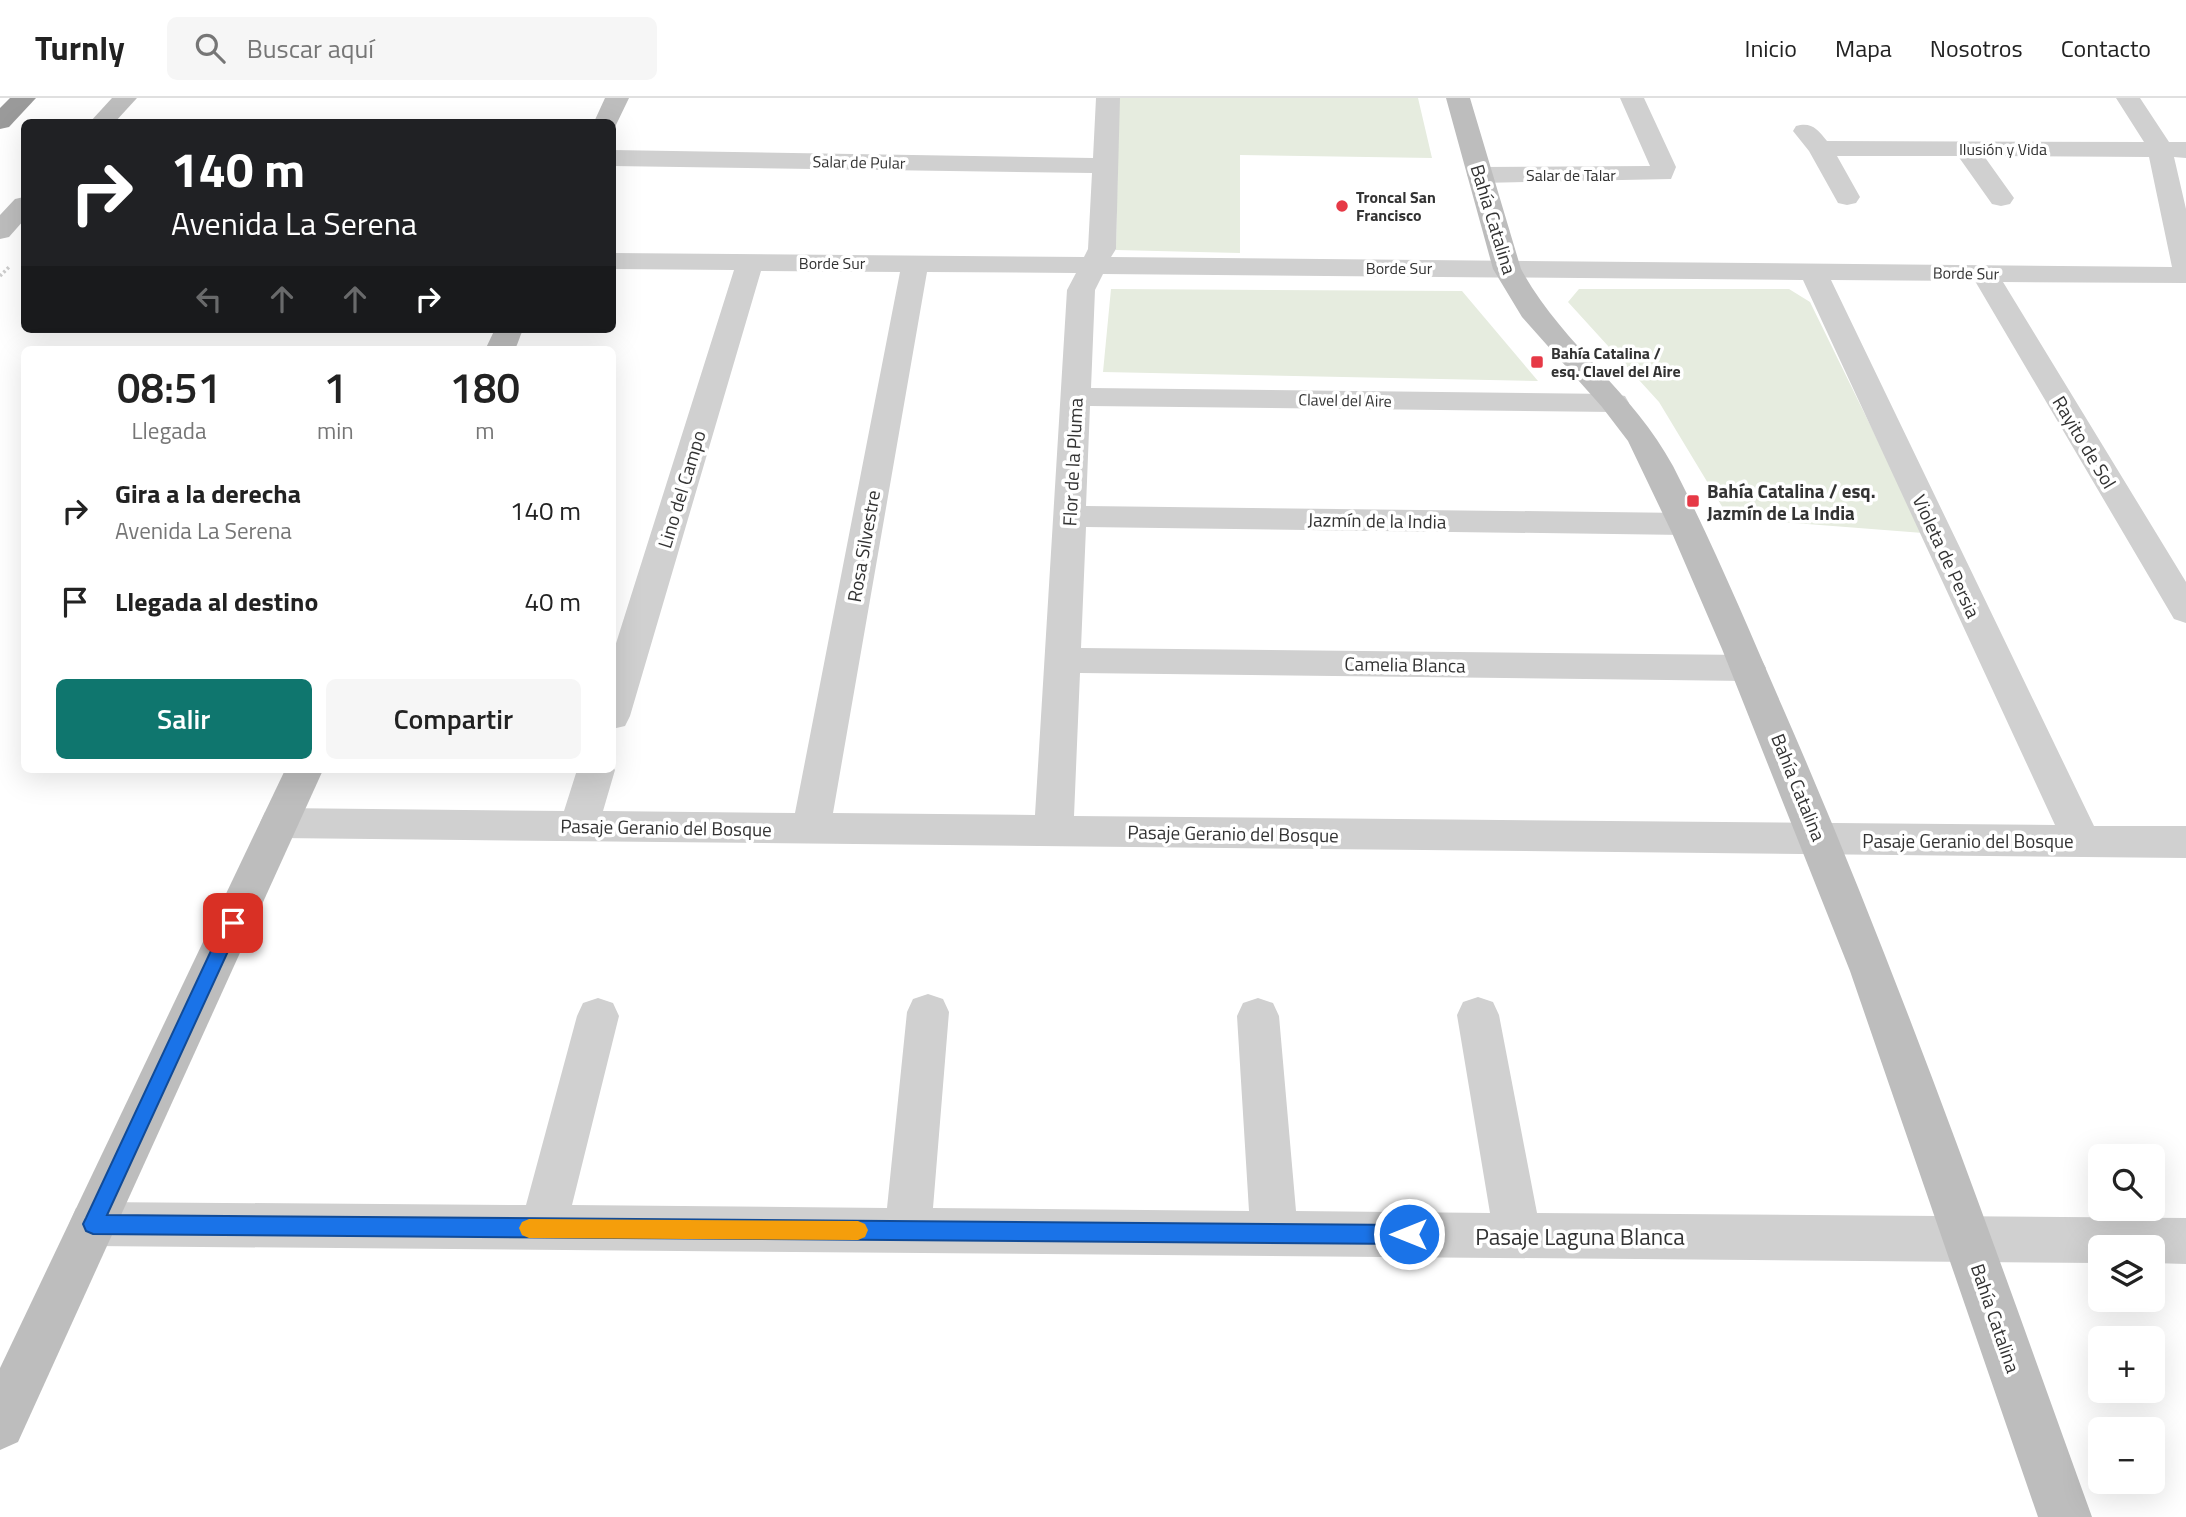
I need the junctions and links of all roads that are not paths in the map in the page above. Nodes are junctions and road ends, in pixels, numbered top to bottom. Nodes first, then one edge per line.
1 (24, 98) edge
2 (125, 98) edge
3 (617, 98) edge
4 (1108, 98) edge
5 (1458, 98) edge
6 (1632, 98) edge
7 (2128, 98) edge
8 (105, 119) edge
9 (607, 119) edge
10 (0, 122) edge
11 (1803, 128) dead end
12 (1820, 148) junction
13 (1965, 148) junction
14 (2160, 149) junction
15 (2186, 150) edge
16 (616, 159) edge
17 (1105, 166) junction
18 (1480, 175) junction
19 (1847, 197) dead end
20 (2001, 198) dead end
21 (21, 208) edge
22 (0, 231) edge
23 (616, 261) edge
24 (750, 262) junction
25 (915, 264) junction
26 (1094, 265) junction
27 (2186, 268) edge
28 (1507, 269) junction
29 (1812, 272) junction
30 (1984, 273) junction
31 (2186, 275) edge
32 (1076, 397) junction
33 (1614, 402) junction
34 (1070, 516) junction
35 (1685, 524) junction
36 (2186, 611) edge
37 (1062, 660) junction
38 (1748, 668) junction
39 (616, 703) edge
40 (303, 773) edge
41 (595, 773) edge
42 (279, 823) junction
43 (579, 826) junction
44 (811, 828) junction
45 (1054, 831) junction
46 (1821, 839) junction
47 (2082, 841) junction
48 (2186, 842) edge
49 (928, 1012) dead end
50 (1478, 1015) dead end
51 (598, 1016) dead end
52 (1258, 1016) dead end
53 (93, 1224) junction
54 (543, 1228) junction
55 (908, 1230) junction
56 (1274, 1233) junction
57 (1517, 1235) junction
58 (1968, 1239) junction
59 (2186, 1241) edge
60 (0, 1424) edge
61 (2065, 1517) edge

1 - 10 highway
2 - 8 street
3 - 9 street
4 - 17 street, Flor de la Pluma
5 - 18 street, Bahía Catalina
6 - 18 street, Salar de Talar
7 - 14 street
11 - 12 street
12 - 13 street, Ilusión y Vida
12 - 19 street
13 - 14 street, Ilusión y Vida
13 - 20 street
14 - 15 street, Ilusión y Vida
14 - 27 street
16 - 17 street, Salar de Pular
17 - 26 street, Flor de la Pluma
18 - 28 street, Bahía Catalina
21 - 22 street
23 - 24 street, Borde Sur
24 - 25 street, Borde Sur
24 - 39 street, Lino del Campo
25 - 26 street, Borde Sur
25 - 44 street, Rosa Silvestre
26 - 28 street, Borde Sur
26 - 32 street, Flor de la Pluma
28 - 29 street, Borde Sur
28 - 33 street, Bahía Catalina
29 - 30 street, Borde Sur
29 - 47 street, Violeta de Persia
30 - 31 street, Borde Sur
30 - 36 street, Rayito de Sol
32 - 33 street, Clavel del Aire
32 - 34 street, Flor de la Pluma
33 - 35 street, Bahía Catalina
34 - 35 street, Jazmín de la India
34 - 37 street, Flor de la Pluma
35 - 38 street, Bahía Catalina
37 - 38 street, Camelia Blanca
37 - 45 street, Flor de la Pluma
38 - 46 street, Bahía Catalina
40 - 42 street
41 - 43 street
42 - 43 street, Pasaje Geranio del Bosque
42 - 53 street
43 - 44 street, Pasaje Geranio del Bosque
44 - 45 street, Pasaje Geranio del Bosque
45 - 46 street, Pasaje Geranio del Bosque
46 - 47 street, Pasaje Geranio del Bosque
46 - 58 street, Bahía Catalina
47 - 48 street, Pasaje Geranio del Bosque
49 - 55 street
50 - 57 street
51 - 54 street
52 - 56 street
53 - 54 street, Pasaje Laguna Blanca
53 - 60 street
54 - 55 street, Pasaje Laguna Blanca
55 - 56 street, Pasaje Laguna Blanca
56 - 57 street, Pasaje Laguna Blanca
57 - 58 street, Pasaje Laguna Blanca
58 - 59 street, Pasaje Laguna Blanca
58 - 61 street, Bahía Catalina

